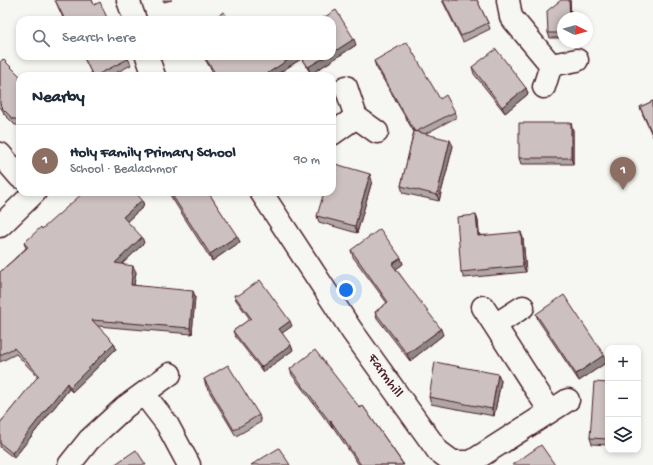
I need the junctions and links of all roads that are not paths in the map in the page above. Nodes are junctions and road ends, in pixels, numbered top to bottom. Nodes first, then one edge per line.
1 (128, 0) edge
2 (508, 0) edge
3 (134, 16) edge
4 (148, 60) edge
5 (577, 60) dead end
6 (551, 65) junction
7 (153, 72) edge
8 (346, 87) dead end
9 (544, 87) dead end
10 (356, 117) junction
11 (336, 131) edge
12 (377, 132) dead end
13 (0, 154) edge
14 (16, 172) edge
15 (30, 196) edge
16 (264, 196) edge
17 (0, 226) edge
18 (483, 307) dead end
19 (523, 307) dead end
20 (495, 325) junction
21 (170, 374) dead end
22 (144, 394) junction
23 (568, 400) dead end
24 (550, 411) junction
25 (69, 465) edge
26 (189, 465) edge

1 - 3 street
2 - 6 street
4 - 7 street
5 - 6 street
6 - 9 street
8 - 10 street
10 - 11 street
10 - 12 street
13 - 14 street
15 - 17 street
16 - 24 street, Farmhill
18 - 20 street
19 - 20 street
20 - 24 street
21 - 22 street
22 - 25 street
22 - 26 street
23 - 24 street, Farmhill

